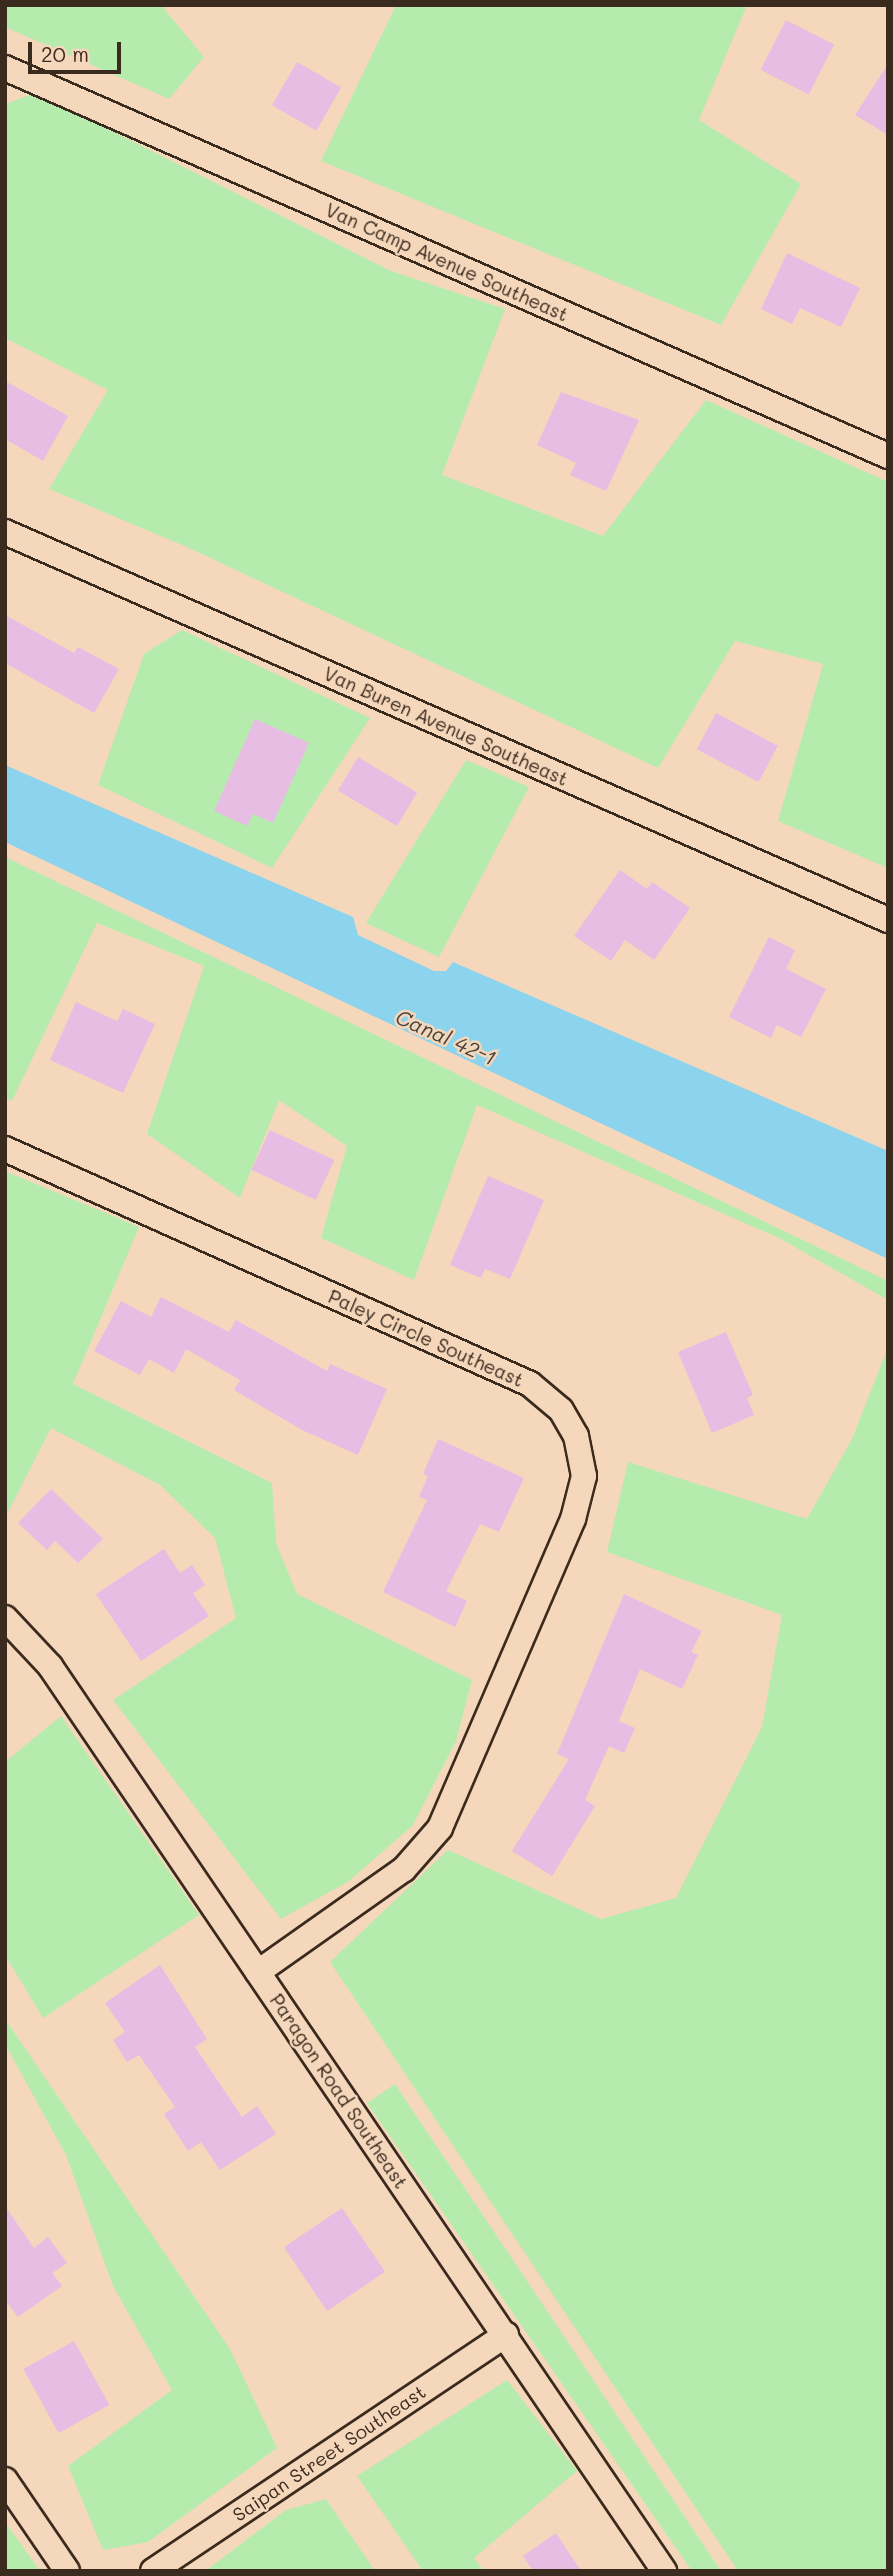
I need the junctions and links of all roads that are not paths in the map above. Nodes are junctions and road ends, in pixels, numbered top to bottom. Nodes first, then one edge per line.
1 (5, 68) edge
2 (888, 456) edge
3 (5, 532) edge
4 (888, 920) edge
5 (5, 1149) edge
6 (5, 1618) edge
7 (258, 1972) junction
8 (506, 2335) junction
9 (5, 2480) edge
10 (67, 2571) edge
11 (153, 2571) edge
12 (664, 2571) edge

1 - 2 street, Van Camp Avenue Southeast
3 - 4 street, Van Buren Avenue Southeast
5 - 7 street, Paley Circle Southeast
6 - 7 street, Paragon Road Southeast
7 - 8 street, Paragon Road Southeast
8 - 11 street, Saipan Street Southeast
8 - 12 street, Paragon Road Southeast
9 - 10 street

